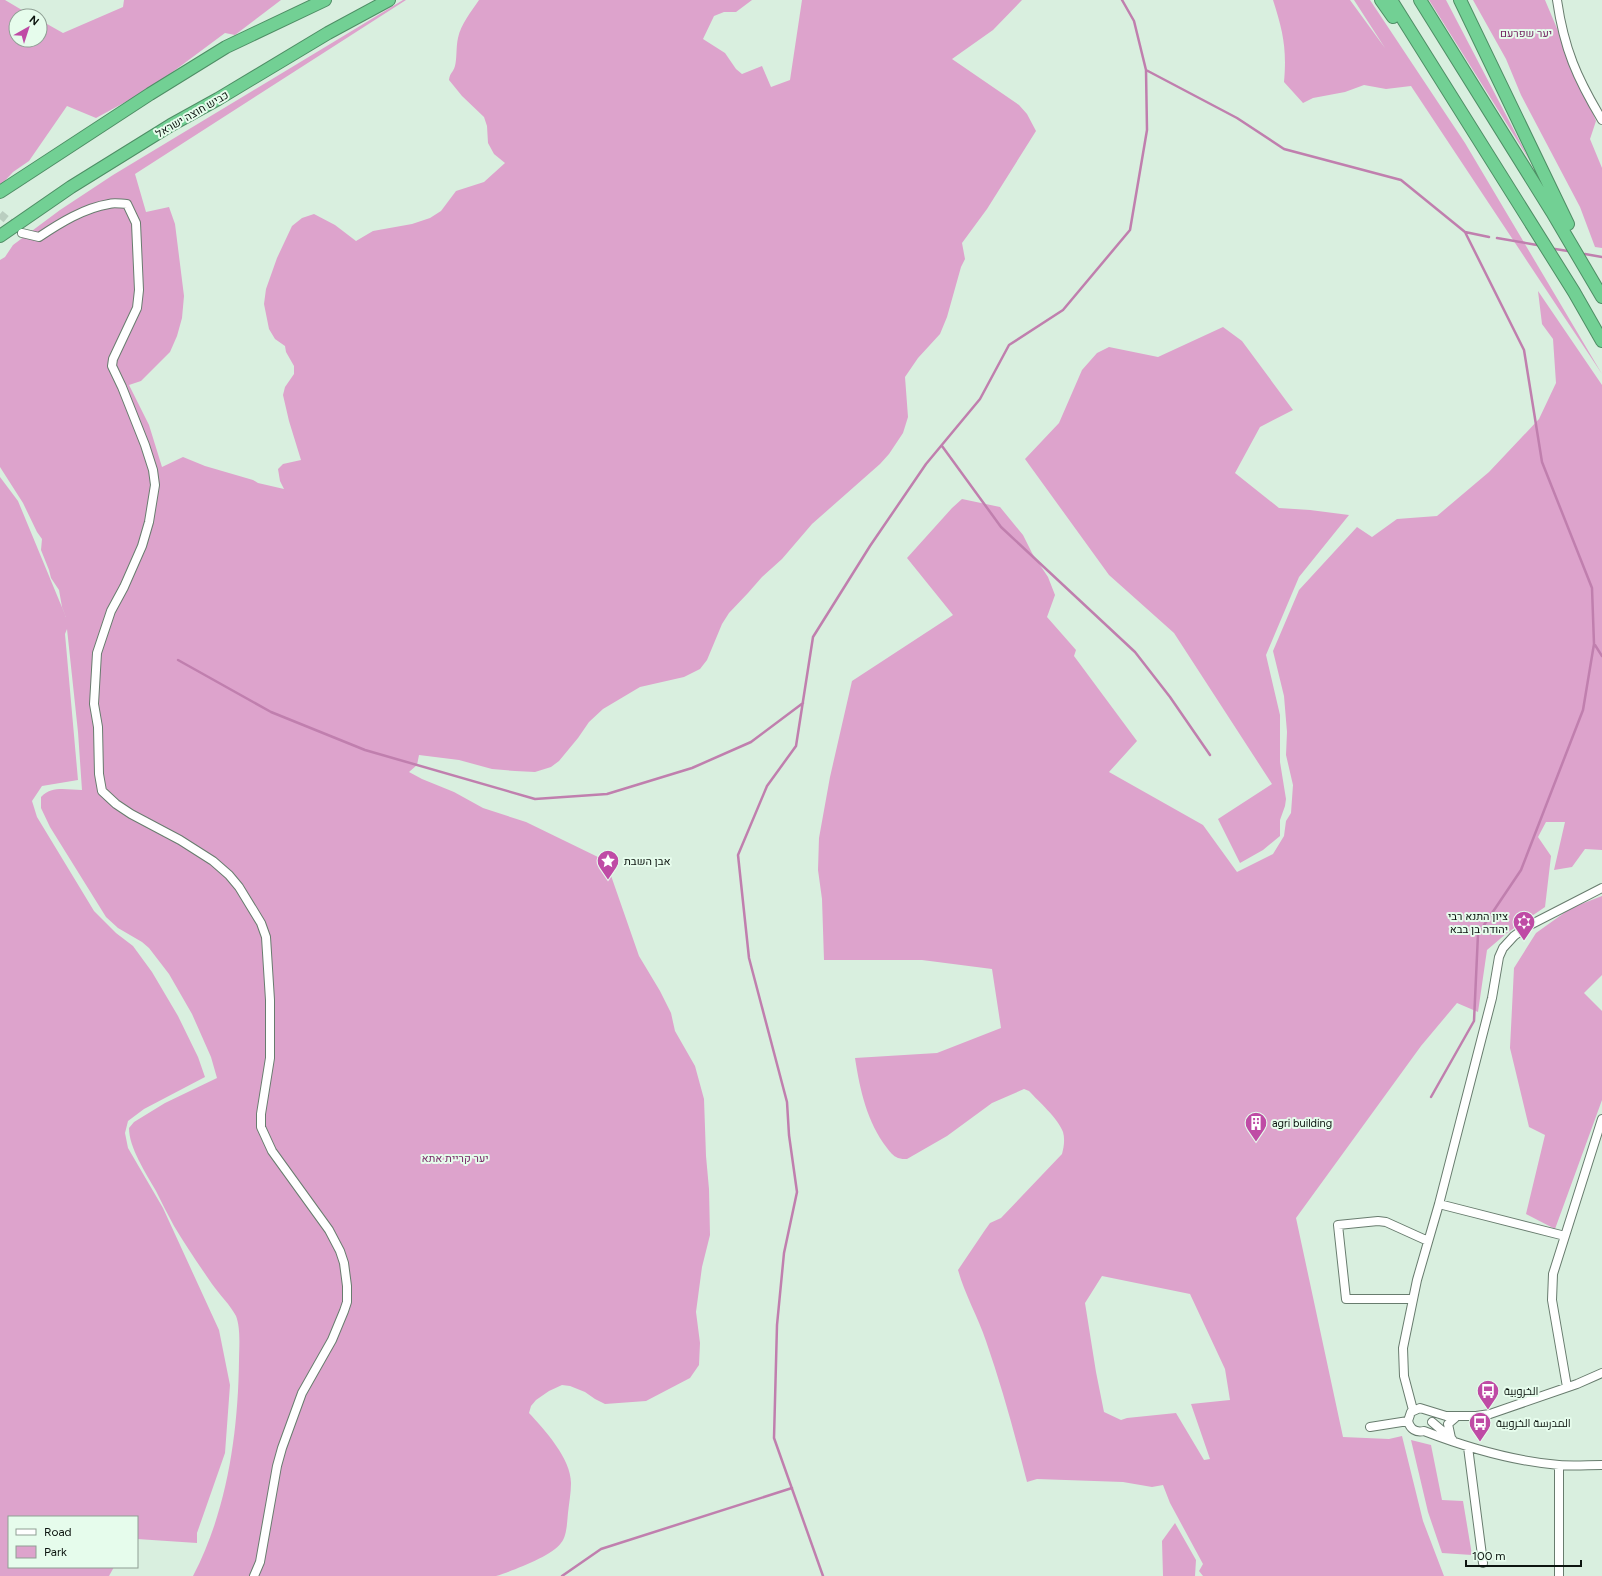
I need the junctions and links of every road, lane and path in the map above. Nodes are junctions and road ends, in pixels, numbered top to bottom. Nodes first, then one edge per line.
1 (309, 0) edge
2 (326, 0) edge
3 (389, 0) edge
4 (1381, 0) edge
5 (1391, 0) edge
6 (1420, 0) edge
7 (1460, 0) edge
8 (1557, 0) edge
9 (226, 47) junction
10 (1448, 91) junction
11 (1602, 120) edge
12 (0, 192) edge
13 (22, 233) tunnel mouth
14 (0, 236) edge
15 (1602, 296) edge
16 (1602, 340) edge
17 (1602, 888) edge
18 (1602, 1119) edge
19 (1439, 1204) junction
20 (1565, 1236) junction
21 (1428, 1241) junction
22 (1413, 1299) junction
23 (1602, 1373) edge
24 (1567, 1387) junction
25 (1414, 1410) junction
26 (1426, 1410) junction
27 (1458, 1417) junction
28 (1408, 1422) junction
29 (1432, 1422) junction
30 (1370, 1427) dead end
31 (1424, 1431) junction
32 (1454, 1441) junction
33 (1468, 1447) junction
34 (1559, 1465) junction
35 (1602, 1465) edge
36 (1483, 1563) dead end
37 (254, 1576) edge
38 (1559, 1576) edge

1 - 9 highway
2 - 9 highway
3 - 14 highway, כביש חוצה ישראל
4 - 10 highway
5 - 10 highway
6 - 15 highway
7 - 15 highway
8 - 11 street
9 - 12 highway
10 - 16 highway
13 - 37 street
17 - 19 street
18 - 20 street
19 - 20 street
19 - 21 street
20 - 24 street
21 - 22 street
21 - 22 street
22 - 25 street
23 - 24 street
24 - 27 street
25 - 26 street
25 - 28 street
26 - 27 street
26 - 29 street
27 - 29 street
27 - 32 street
28 - 30 street
28 - 31 street
29 - 31 street
29 - 32 street
31 - 32 street
32 - 33 street
33 - 34 street
33 - 36 street
34 - 35 street
34 - 38 street

